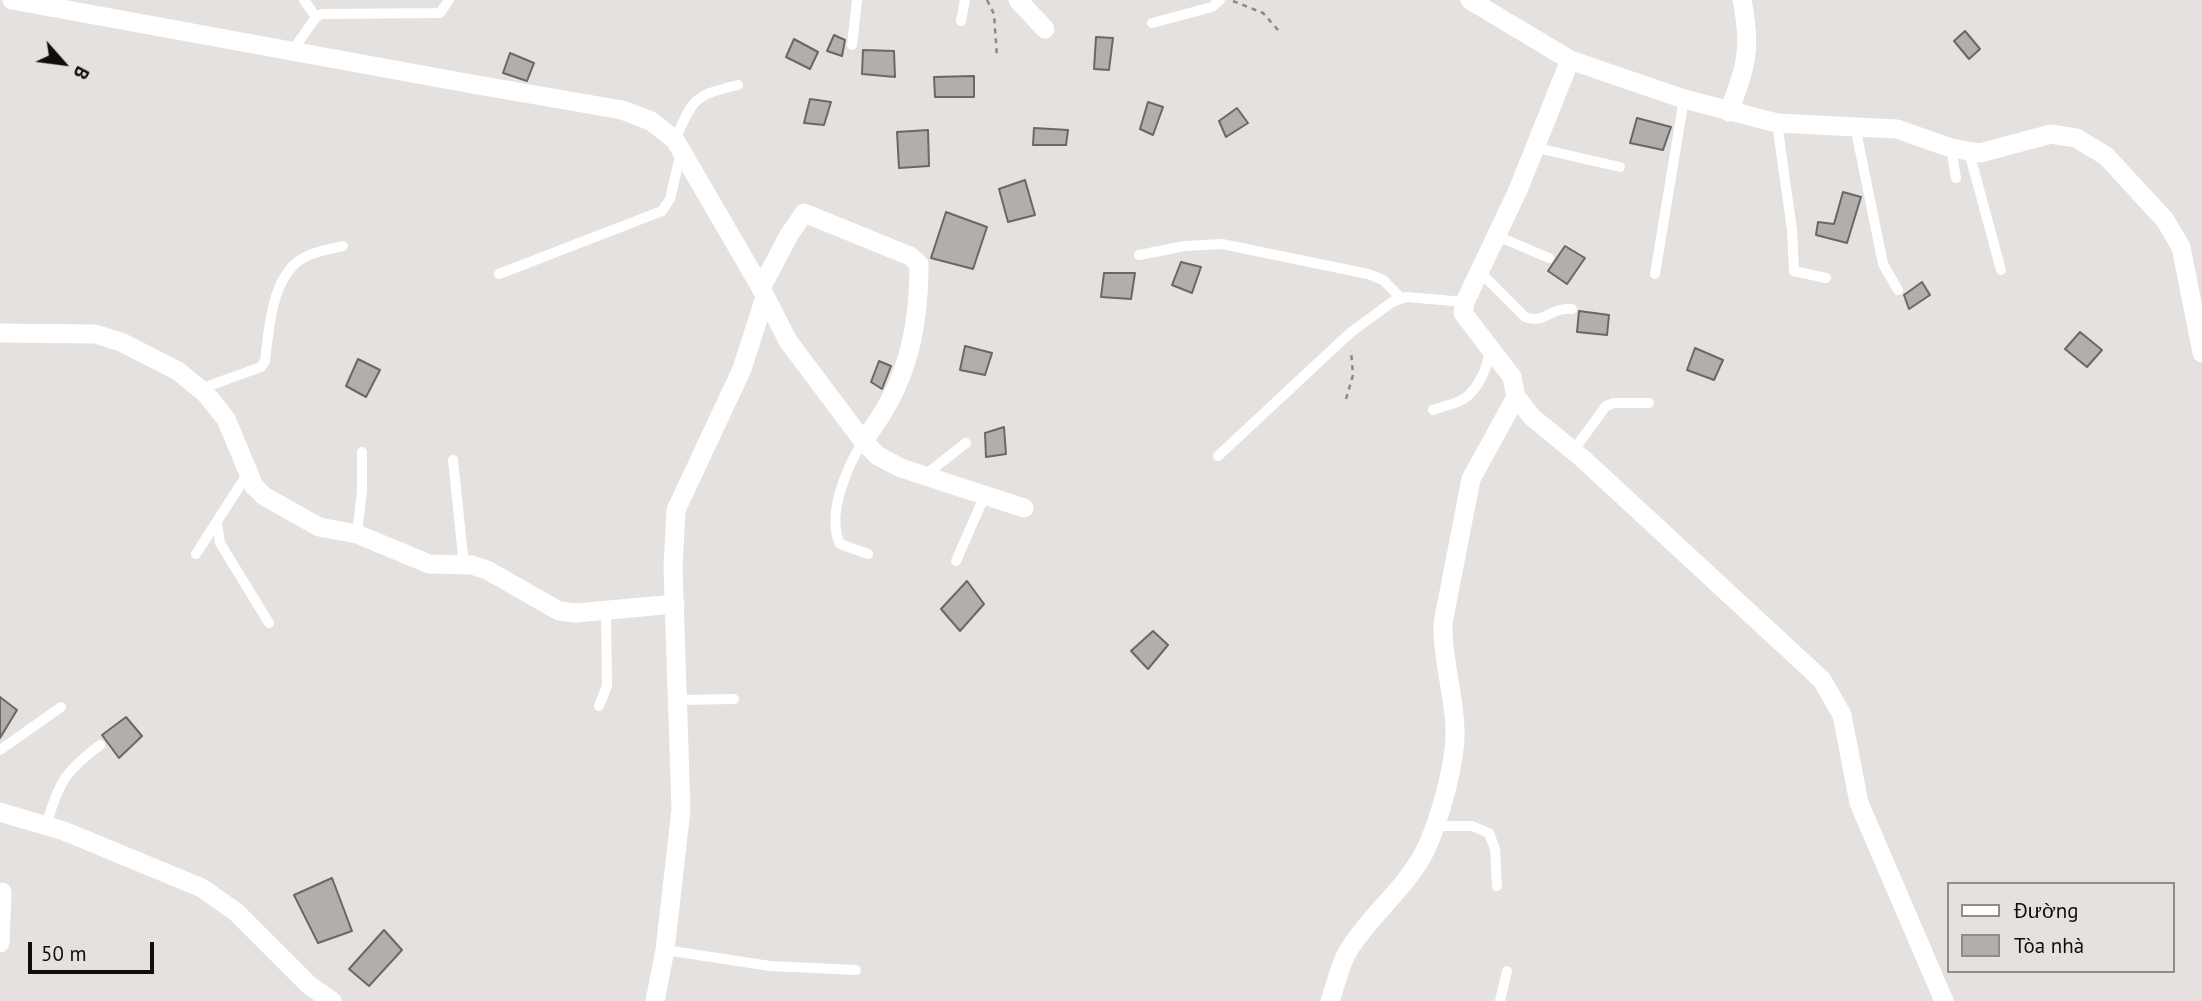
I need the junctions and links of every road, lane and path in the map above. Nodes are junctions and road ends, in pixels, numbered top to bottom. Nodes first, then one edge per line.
1 (12, 0) edge
2 (304, 0) edge
3 (449, 0) edge
4 (857, 0) edge
5 (965, 0) edge
6 (987, 0) edge
7 (1018, 0) edge
8 (1220, 0) edge
9 (1230, 0) edge
10 (1469, 0) edge
11 (1742, 0) edge
12 (96, 7) edge
13 (316, 17) junction
14 (961, 21) dead end
15 (1152, 23) dead end
16 (1045, 29) dead end
17 (1278, 30) dead end
18 (852, 44) dead end
19 (293, 50) junction
20 (997, 57) dead end
21 (1570, 60) junction
22 (738, 85) dead end
23 (1684, 99) junction
24 (1729, 112) junction
25 (1777, 123) junction
26 (1855, 126) junction
27 (678, 146) junction
28 (1536, 148) junction
29 (1960, 150) junction
30 (1620, 167) dead end
31 (1956, 178) dead end
32 (1497, 236) junction
33 (343, 246) dead end
34 (1139, 255) dead end
35 (1549, 258) dead end
36 (2000, 270) dead end
37 (1479, 271) junction
38 (499, 274) dead end
39 (1655, 274) dead end
40 (1826, 278) dead end
41 (1898, 290) dead end
42 (763, 293) junction
43 (1400, 297) junction
44 (1465, 302) junction
45 (1572, 309) dead end
46 (0, 333) edge
47 (1350, 333) junction
48 (1489, 348) junction
49 (2202, 354) edge
50 (200, 389) junction
51 (1516, 397) junction
52 (1346, 399) dead end
53 (1649, 402) dead end
54 (1433, 410) dead end
55 (863, 441) junction
56 (966, 443) dead end
57 (1573, 451) junction
58 (362, 452) dead end
59 (1218, 456) dead end
60 (453, 460) dead end
61 (248, 473) junction
62 (924, 475) junction
63 (986, 495) junction
64 (1024, 508) dead end
65 (217, 524) junction
66 (357, 534) junction
67 (196, 554) dead end
68 (868, 554) dead end
69 (956, 561) dead end
70 (464, 565) junction
71 (675, 604) junction
72 (606, 610) junction
73 (269, 623) dead end
74 (734, 699) dead end
75 (678, 700) junction
76 (599, 706) dead end
77 (61, 707) dead end
78 (100, 745) dead end
79 (0, 750) edge
80 (0, 812) edge
81 (46, 825) junction
82 (1434, 826) junction
83 (1497, 886) dead end
84 (2, 892) dead end
85 (0, 943) edge
86 (666, 950) junction
87 (856, 970) dead end
88 (1507, 971) dead end
89 (332, 1001) edge
90 (655, 1001) edge
91 (1330, 1001) edge
92 (1500, 1001) edge
93 (1944, 1001) edge

1 - 12 street
2 - 13 lane
3 - 13 lane
4 - 18 lane
5 - 14 lane
6 - 20 path
7 - 16 street
8 - 15 lane
9 - 17 path
10 - 21 street
11 - 24 street
12 - 19 street
13 - 19 lane
19 - 27 street
21 - 23 street
21 - 28 street
22 - 27 lane
23 - 24 street
23 - 39 lane
24 - 25 street
25 - 26 street
25 - 40 lane
26 - 29 street
26 - 41 lane
27 - 38 lane
27 - 42 street
28 - 30 lane
28 - 32 street
29 - 31 lane
29 - 36 lane
29 - 49 street
32 - 35 lane
32 - 37 street
33 - 50 lane
34 - 43 lane
37 - 44 street
37 - 45 lane
42 - 55 street
42 - 55 street
42 - 71 street
43 - 44 lane
43 - 47 lane
44 - 48 street
46 - 50 street
47 - 52 path
47 - 59 lane
48 - 51 street
48 - 54 lane
50 - 61 street
51 - 57 street
51 - 82 street
53 - 57 lane
55 - 62 street
55 - 68 lane
56 - 62 lane
57 - 93 street
58 - 66 lane
60 - 70 lane
61 - 65 lane
61 - 66 street
62 - 63 street
63 - 64 street
63 - 69 lane
65 - 67 lane
65 - 73 lane
66 - 70 street
70 - 72 street
71 - 72 street
71 - 75 street
72 - 76 lane
74 - 75 lane
75 - 86 street
77 - 79 lane
78 - 81 lane
80 - 81 street
81 - 89 street
82 - 83 lane
82 - 91 street
84 - 85 street
86 - 87 lane
86 - 90 street
88 - 92 lane

